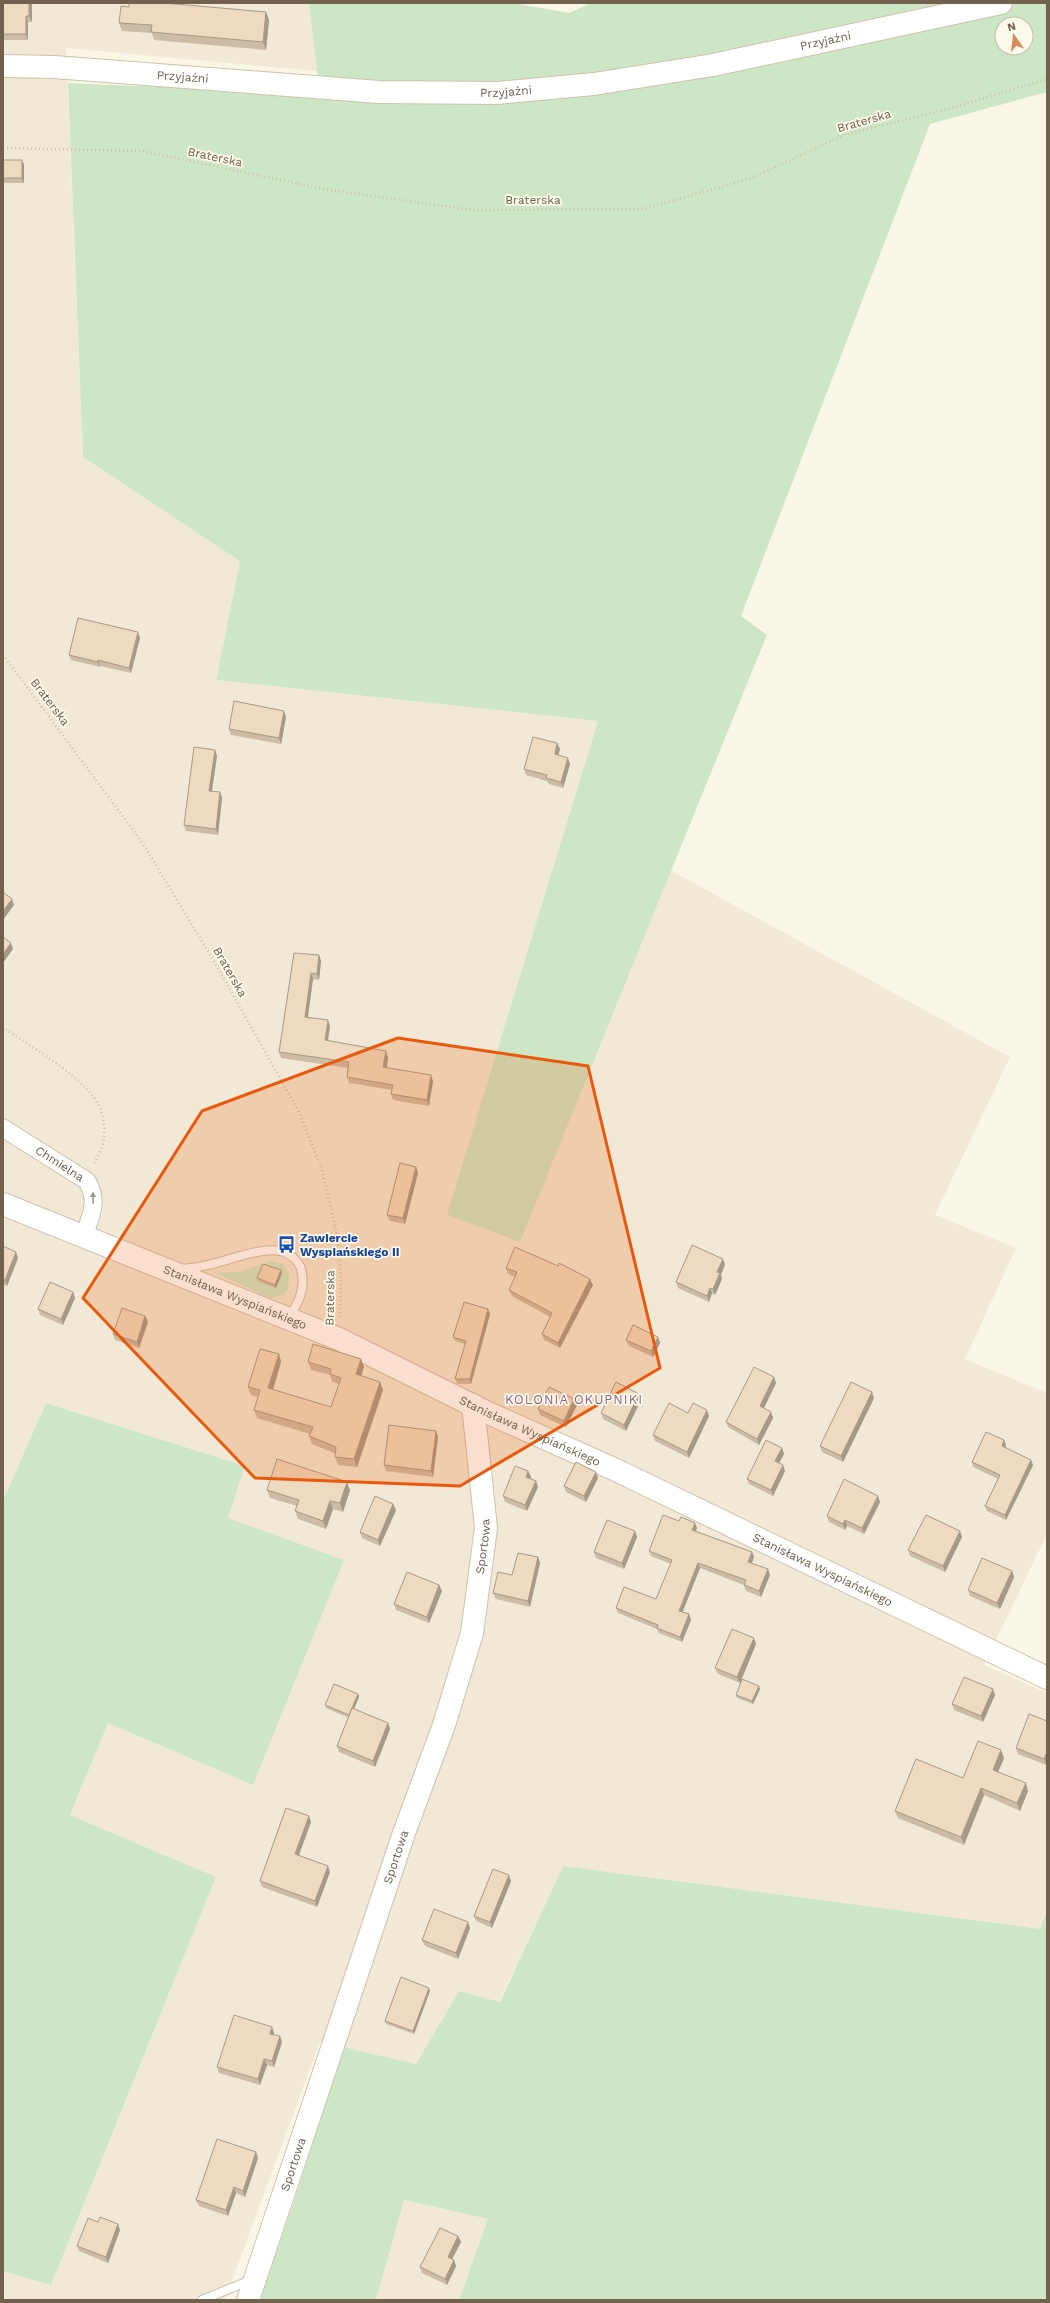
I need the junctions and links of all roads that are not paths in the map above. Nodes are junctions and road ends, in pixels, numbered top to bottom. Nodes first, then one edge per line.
1 (1001, 3) edge
2 (3, 66) edge
3 (3, 1128) edge
4 (3, 1204) edge
5 (84, 1236) junction
6 (170, 1270) junction
7 (288, 1318) junction
8 (473, 1405) junction
9 (1047, 1678) edge
10 (255, 2278) junction
11 (202, 2300) edge
12 (248, 2300) edge

1 - 2 street, Przyjaźni
5 -> 3 street, Chmielna
4 - 5 street, Stanisława Wyspiańskiego
5 - 6 street, Stanisława Wyspiańskiego
6 - 7 street, Stanisława Wyspiańskiego
6 - 7 lane
7 - 8 street, Stanisława Wyspiańskiego
8 - 9 street, Stanisława Wyspiańskiego
8 - 10 street, Sportowa
10 - 11 lane
10 - 12 street, Sportowa

